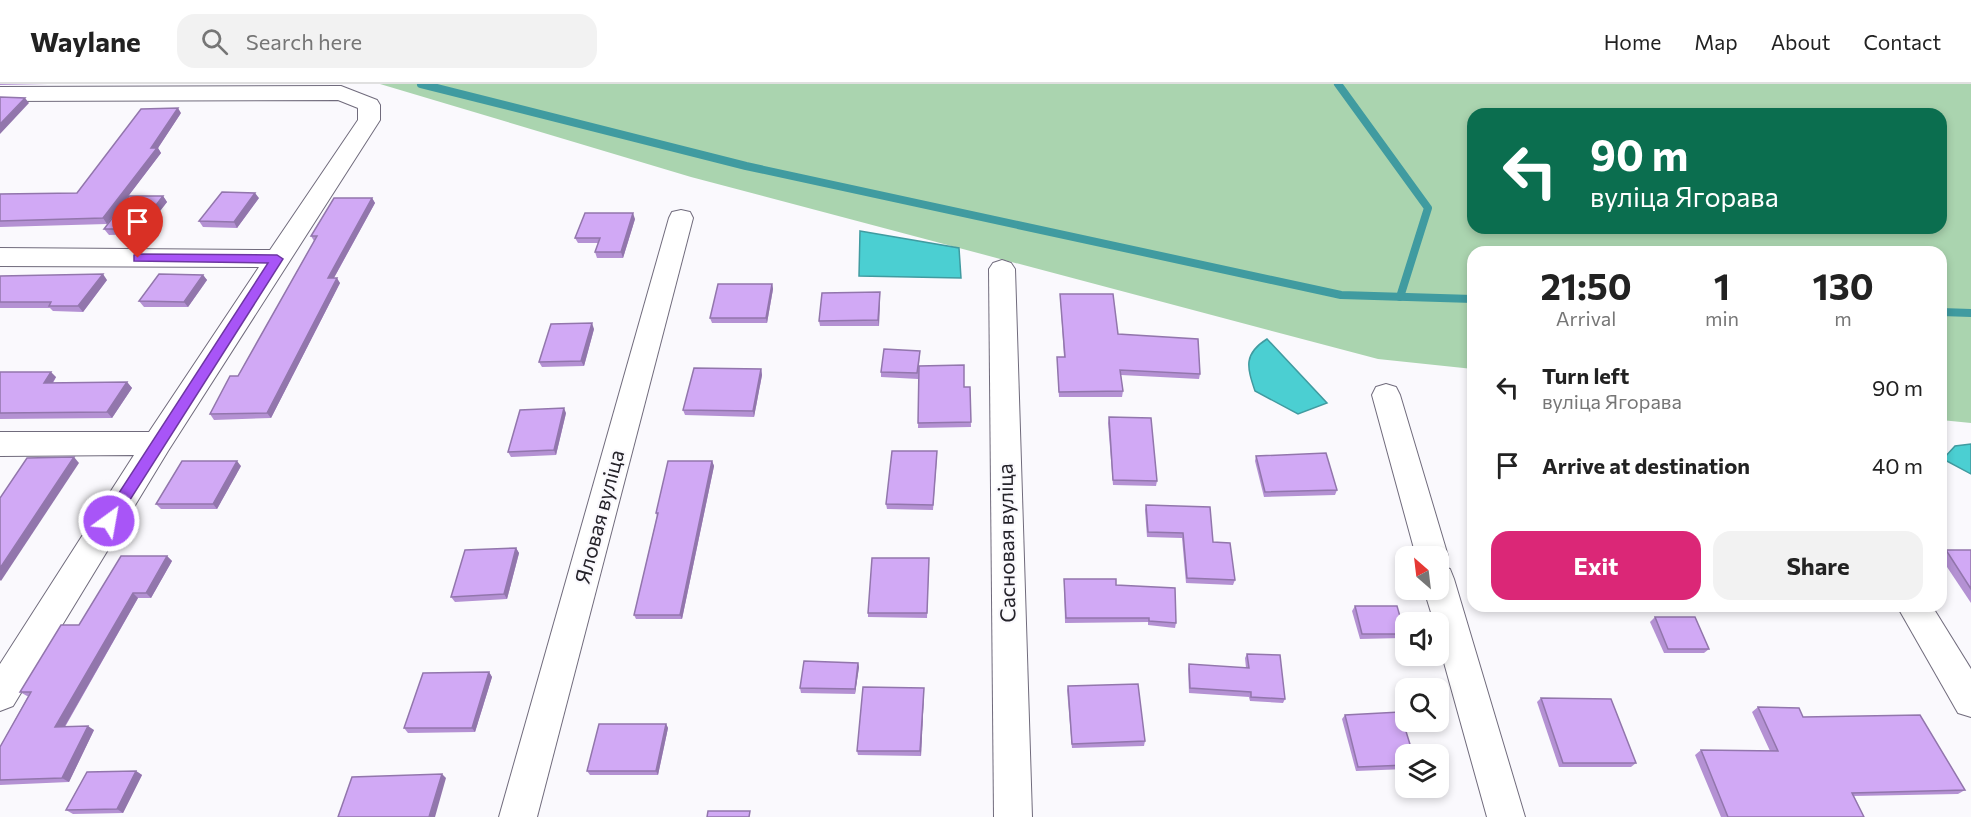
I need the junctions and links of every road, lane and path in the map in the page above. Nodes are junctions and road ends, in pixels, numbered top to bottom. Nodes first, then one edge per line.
1 (0, 94) edge
2 (681, 218) dead end
3 (0, 257) edge
4 (277, 259) junction
5 (1002, 269) dead end
6 (1386, 395) dead end
7 (157, 443) junction
8 (0, 444) edge
9 (1429, 546) edge
10 (1444, 600) edge
11 (1918, 612) edge
12 (0, 695) edge
13 (1971, 701) edge
14 (518, 817) edge
15 (1013, 817) edge
16 (1506, 817) edge

1 - 4 street
2 - 14 street, Яловая вуліца
3 - 4 street
4 - 7 street
5 - 15 street, Сасновая вуліца
6 - 9 street
7 - 8 street
7 - 12 street
10 - 16 street
11 - 13 street

